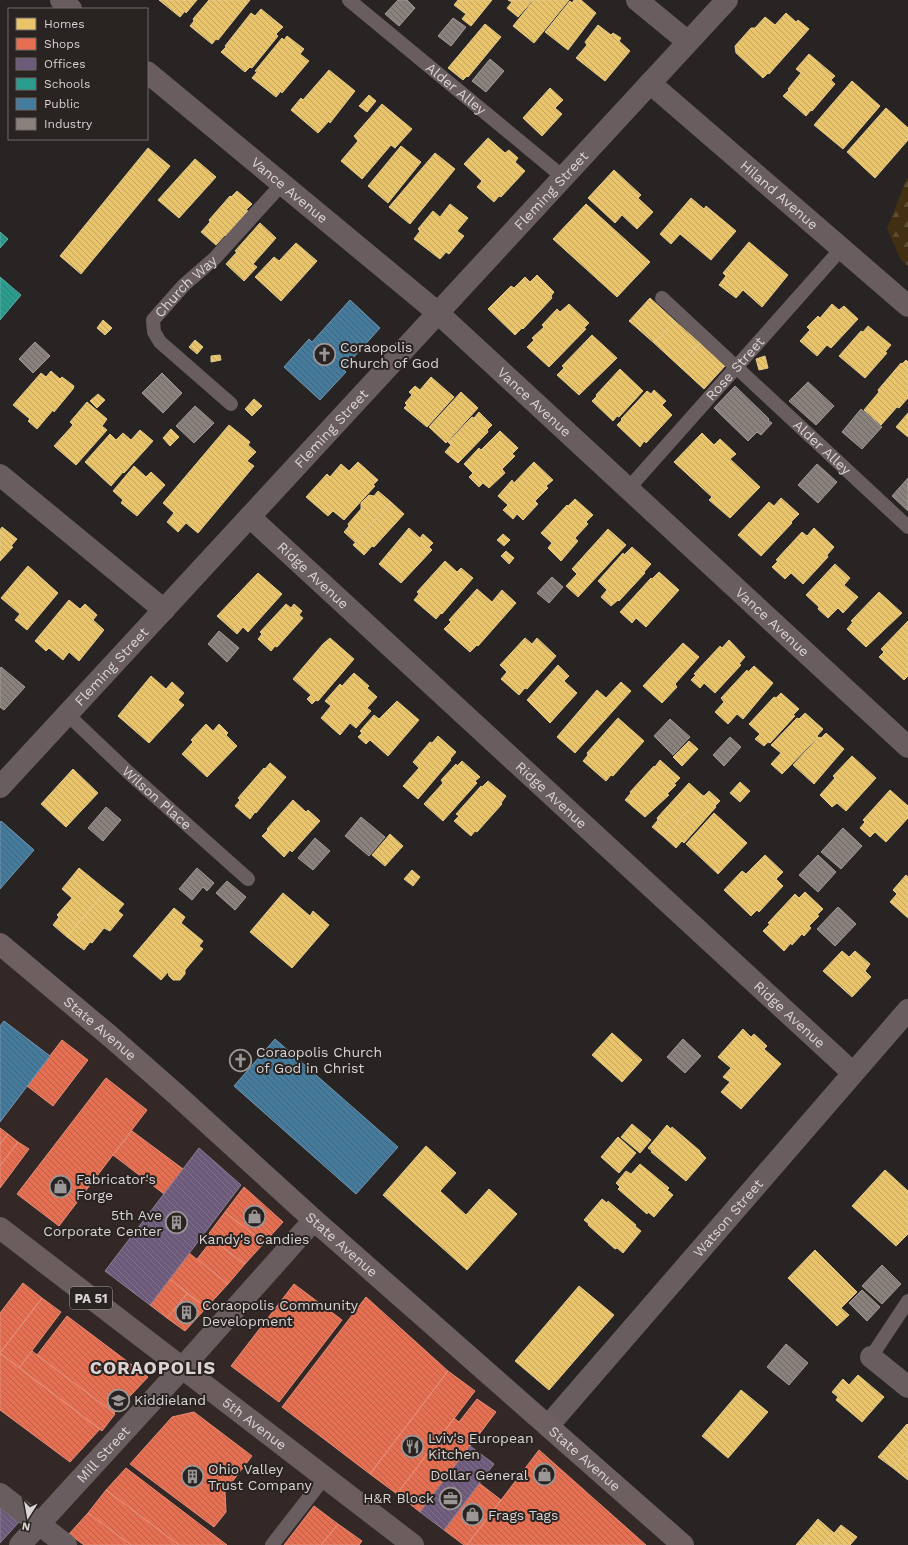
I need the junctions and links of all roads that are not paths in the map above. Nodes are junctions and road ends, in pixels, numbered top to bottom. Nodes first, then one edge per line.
1 (61, 0) edge
2 (349, 0) edge
3 (637, 0) edge
4 (727, 0) edge
5 (70, 8) edge
6 (688, 42) junction
7 (148, 73) edge
8 (650, 83) junction
9 (563, 177) junction
10 (282, 184) junction
11 (842, 248) junction
12 (662, 298) dead end
13 (908, 306) edge
14 (438, 313) junction
15 (736, 367) junction
16 (231, 404) dead end
17 (0, 475) edge
18 (628, 489) junction
19 (250, 517) junction
20 (908, 527) edge
21 (164, 610) junction
22 (67, 714) junction
23 (908, 747) edge
24 (0, 787) edge
25 (248, 879) dead end
26 (0, 944) edge
27 (908, 1010) edge
28 (853, 1074) junction
29 (314, 1220) junction
30 (0, 1228) edge
31 (908, 1301) edge
32 (871, 1357) joint
33 (183, 1367) junction
34 (908, 1387) edge
35 (548, 1426) junction
36 (324, 1478) junction
37 (0, 1494) edge
38 (38, 1524) junction
39 (20, 1545) edge
40 (66, 1545) edge
41 (272, 1545) edge
42 (413, 1545) edge
43 (682, 1545) edge

1 - 5 street
2 - 9 lane, Alder Alley
3 - 6 street
4 - 6 street, Fleming Street
6 - 8 street, Fleming Street
7 - 10 street, Vance Avenue
8 - 9 street, Fleming Street
8 - 11 street, Hiland Avenue
9 - 14 street, Fleming Street
10 - 14 street, Vance Avenue
10 - 16 lane, Church Way
11 - 13 street, Hiland Avenue
11 - 15 lane, Rose Street
12 - 15 lane, Alder Alley
14 - 18 street, Vance Avenue
14 - 19 street, Fleming Street
15 - 18 lane, Rose Street
15 - 20 lane, Alder Alley
17 - 21 street
18 - 23 street, Vance Avenue
19 - 21 street, Fleming Street
19 - 28 street, Ridge Avenue
21 - 22 street, Fleming Street
22 - 24 street, Fleming Street
22 - 25 lane, Wilson Place
26 - 29 street, State Avenue
27 - 28 street, Watson Street
28 - 35 street, Watson Street
29 - 33 street, Mill Street
29 - 35 street, State Avenue
30 - 33 main road, 5th Avenue / PA 51
31 - 32 lane
32 - 34 street
33 - 36 main road, 5th Avenue / PA 51
33 - 38 street, Mill Street
35 - 43 street, State Avenue
36 - 41 lane
36 - 42 main road, 5th Avenue / PA 51
37 - 38 street
38 - 39 street, Mill Street
38 - 40 street

